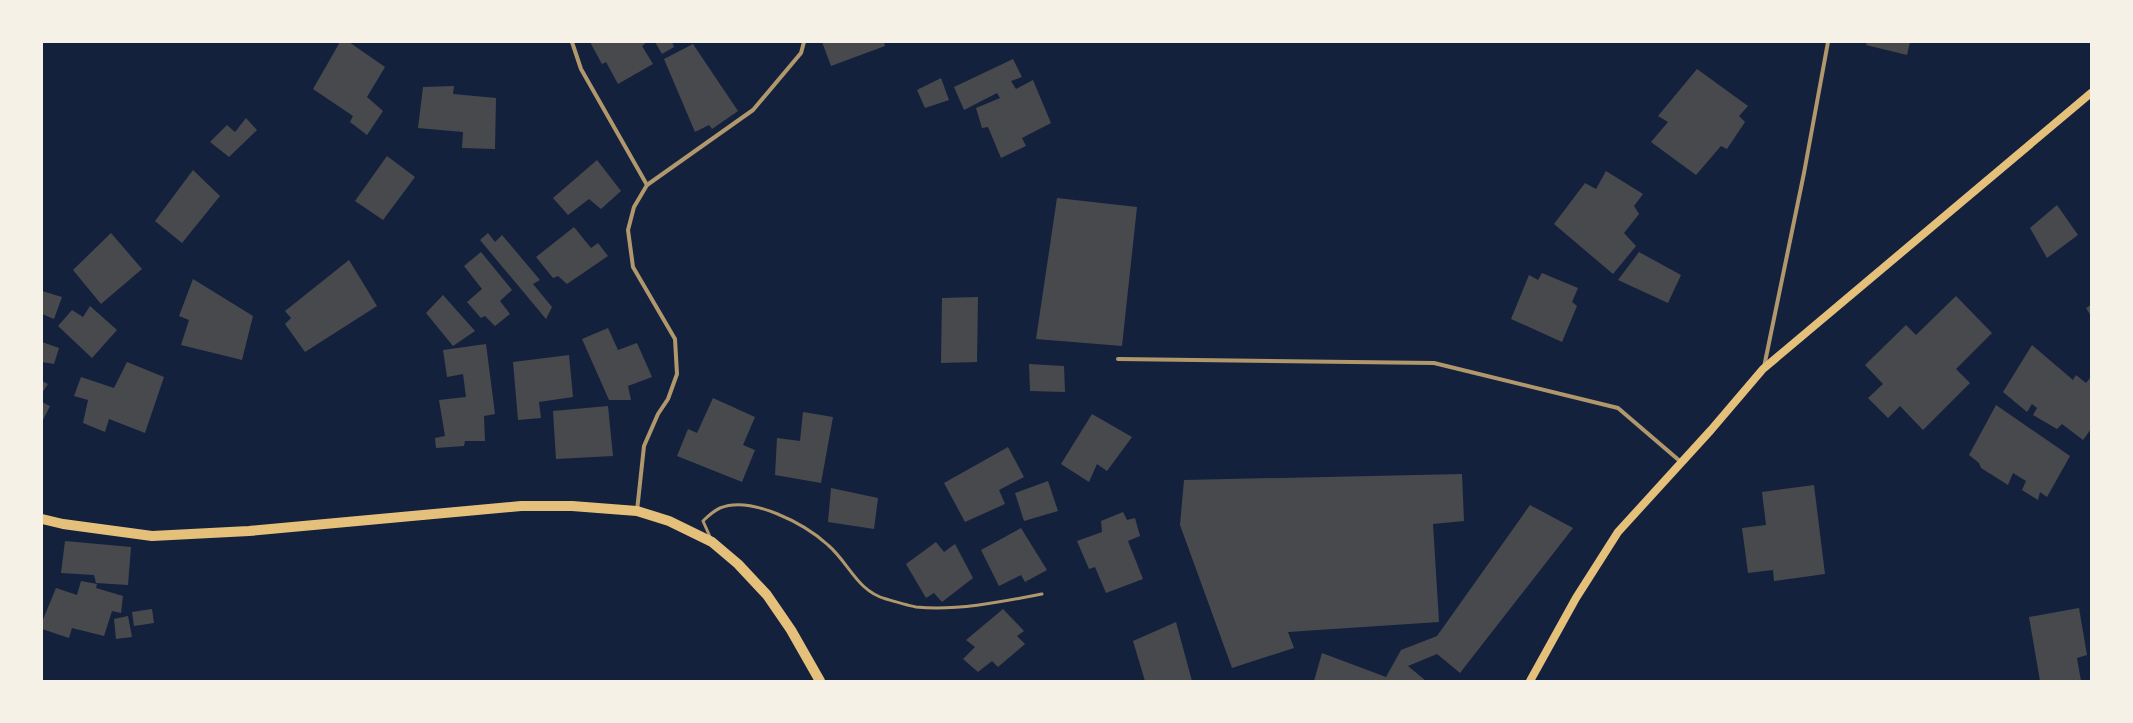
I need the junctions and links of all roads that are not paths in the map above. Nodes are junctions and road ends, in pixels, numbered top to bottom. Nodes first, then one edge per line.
1 (572, 42) edge
2 (804, 42) edge
3 (1828, 42) edge
4 (2091, 93) edge
5 (647, 185) junction
6 (1118, 359) dead end
7 (1763, 369) junction
8 (1681, 462) junction
9 (637, 512) junction
10 (42, 519) edge
11 (712, 542) junction
12 (1042, 594) dead end
13 (820, 681) edge
14 (1530, 681) edge

1 - 5 street
2 - 5 street
3 - 7 street
4 - 7 main road
5 - 9 street
6 - 8 street
7 - 8 main road
8 - 14 main road
9 - 10 main road
9 - 11 main road
11 - 12 lane
11 - 13 main road

